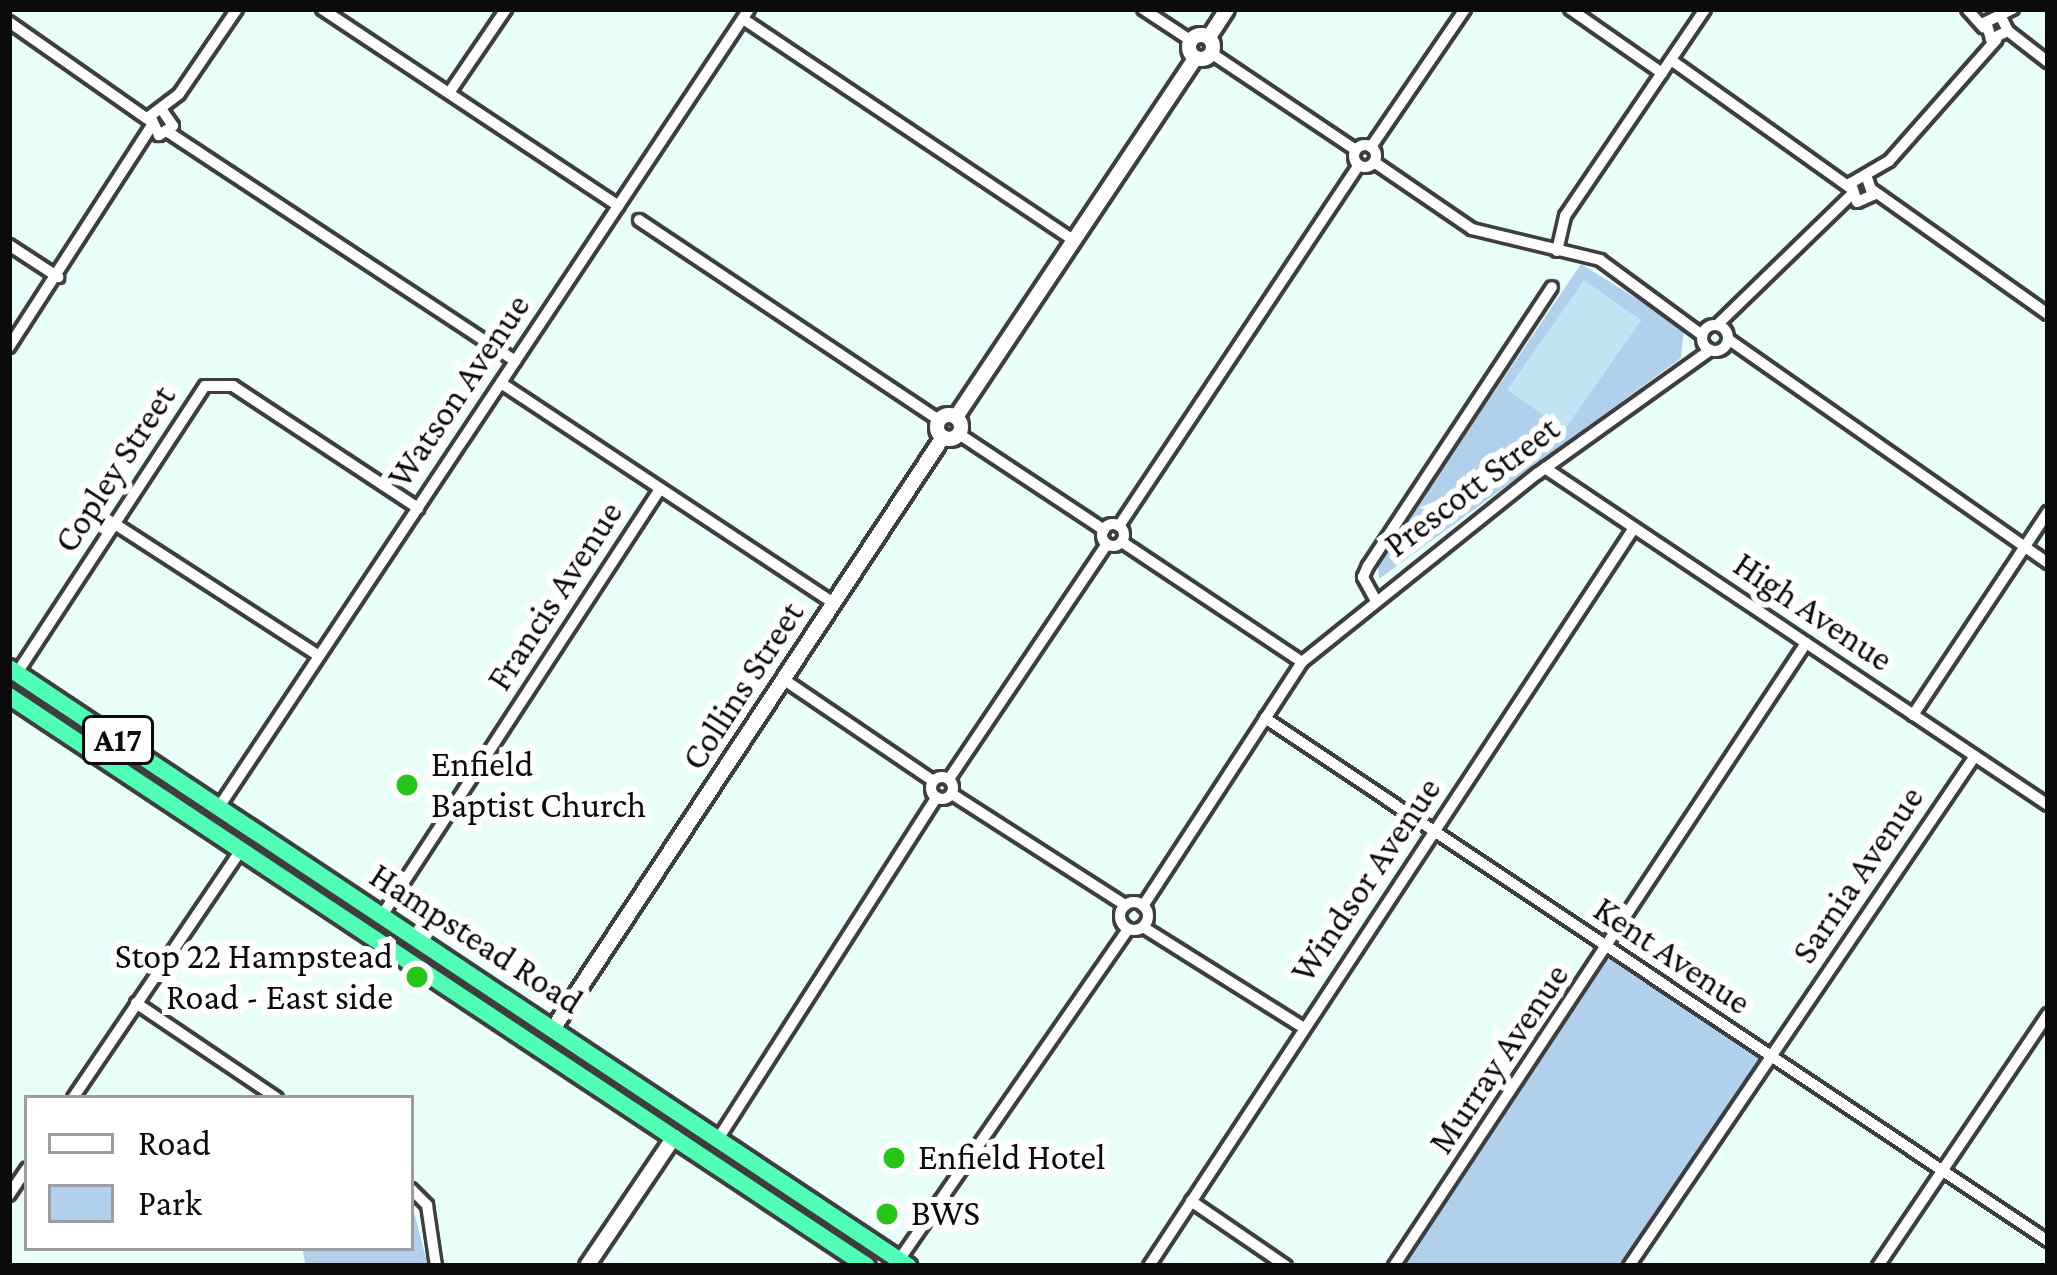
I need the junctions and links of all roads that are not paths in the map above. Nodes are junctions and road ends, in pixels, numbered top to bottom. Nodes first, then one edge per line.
1 (237, 9) edge
2 (322, 9) edge
3 (506, 9) edge
4 (1143, 9) edge
5 (1227, 9) edge
6 (1465, 9) edge
7 (1570, 9) edge
8 (1706, 9) edge
9 (1968, 9) edge
10 (2017, 9) edge
11 (746, 14) edge
12 (9, 22) edge
13 (1996, 29) junction
14 (1190, 40) joint
15 (1205, 49) junction
16 (1671, 59) junction
17 (2043, 59) edge
18 (1662, 73) junction
19 (449, 94) junction
20 (161, 122) junction
21 (1371, 147) junction
22 (1356, 150) junction
23 (1374, 162) junction
24 (1359, 165) junction
25 (1861, 190) junction
26 (618, 206) junction
27 (639, 220) dead end
28 (1073, 240) junction
29 (9, 244) edge
30 (1557, 251) junction
31 (58, 277) junction
32 (1552, 287) dead end
33 (2048, 314) edge
34 (1714, 338) junction
35 (9, 347) edge
36 (515, 361) junction
37 (501, 383) junction
38 (956, 417) junction
39 (939, 420) junction
40 (959, 434) junction
41 (943, 437) junction
42 (1545, 468) junction
43 (660, 489) junction
44 (418, 508) junction
45 (2048, 512) edge
46 (115, 524) junction
47 (1119, 526) junction
48 (1634, 528) junction
49 (1104, 530) junction
50 (1122, 542) junction
51 (1107, 544) junction
52 (2025, 548) junction
53 (2048, 563) edge
54 (1375, 599) junction
55 (834, 603) junction
56 (1807, 643) junction
57 (319, 656) junction
58 (1302, 662) junction
59 (12, 676) edge
60 (783, 679) junction
61 (9, 696) edge
62 (1912, 715) junction
63 (1265, 718) junction
64 (1975, 756) junction
65 (949, 779) junction
66 (934, 782) junction
67 (952, 794) junction
68 (937, 797) junction
69 (2048, 805) edge
70 (219, 807) junction
71 (206, 827) junction
72 (254, 831) junction
73 (1435, 831) junction
74 (241, 850) junction
75 (1133, 915) junction
76 (381, 917) junction
77 (368, 935) junction
78 (1609, 949) junction
79 (136, 1003) junction
80 (2048, 1014) edge
81 (1304, 1028) junction
82 (553, 1029) junction
83 (541, 1047) junction
84 (1770, 1058) junction
85 (75, 1095) edge
86 (273, 1095) edge
87 (686, 1118) junction
88 (674, 1137) junction
89 (718, 1139) junction
90 (706, 1158) junction
91 (1944, 1168) junction
92 (414, 1192) edge
93 (1191, 1201) junction
94 (2048, 1240) edge
95 (901, 1264) edge
96 (436, 1266) edge
97 (587, 1266) edge
98 (867, 1266) edge
99 (1148, 1266) edge
100 (1286, 1266) edge
101 (1394, 1266) edge
102 (1629, 1266) edge
103 (1878, 1266) edge

1 - 20 street
2 - 19 street
3 - 19 street
4 - 14 street
5 - 15 street
6 - 21 street
7 - 18 street
8 - 16 street
9 - 13 street
10 - 13 street, Prescott Street
11 - 26 street, Watson Avenue
11 - 28 street
12 - 20 street
13 - 17 street
13 - 25 street, Prescott Street
14 - 15 street
15 - 22 street
15 - 28 street
16 - 18 street
16 - 25 street
18 - 30 street
19 - 26 street
20 - 31 street
20 - 36 street
21 - 22 street
21 - 23 street
22 - 24 street
23 - 24 street
23 - 30 street
24 - 47 street
25 - 33 street
25 - 34 street, Prescott Street
26 - 36 street, Watson Avenue
27 - 39 street
28 - 38 street
29 - 31 street
30 - 34 street
31 - 35 street
32 - 54 street
34 - 42 street, Prescott Street
34 - 52 street
36 - 37 street, Watson Avenue
37 - 43 street
37 - 44 street, Watson Avenue
38 - 39 street
38 - 40 street
39 - 41 street
40 - 41 street
40 - 49 street
41 - 55 street, Collins Street
42 - 48 street, High Avenue
42 - 54 street, Prescott Street
43 - 55 street
43 - 76 street, Francis Avenue
44 - 46 street, Copley Street
44 - 57 street, Watson Avenue
45 - 52 street
46 - 57 street
46 - 59 street, Copley Street
47 - 49 street
47 - 50 street
48 - 56 street, High Avenue
48 - 73 street, Windsor Avenue
49 - 51 street
50 - 51 street
50 - 58 street
51 - 65 street
52 - 53 street
52 - 62 street
54 - 58 street, Prescott Street
55 - 60 street, Collins Street
56 - 62 street, High Avenue
56 - 78 street, Murray Avenue
57 - 70 street, Watson Avenue
58 - 63 street, Prescott Street
59 - 70 highway, Hampstead Road / A17
60 - 66 street
60 - 82 street, Collins Street
61 - 71 highway, Hampstead Road / A17
62 - 64 street, High Avenue
63 - 73 street, Kent Avenue
63 - 75 street, Prescott Street
64 - 69 street, High Avenue
64 - 84 street, Sarnia Avenue
65 - 66 street
65 - 67 street
66 - 68 street
67 - 68 street
67 - 75 street
68 - 89 street
70 - 71 highway
70 - 72 highway, Hampstead Road / A17
71 - 74 highway, Hampstead Road / A17
72 - 74 highway
72 - 76 highway, Hampstead Road / A17
73 - 78 street, Kent Avenue
73 - 81 street, Windsor Avenue
74 - 77 highway, Hampstead Road / A17
74 - 79 street
75 - 81 street
75 - 95 street, Prescott Street
76 - 77 highway
76 - 82 highway, Hampstead Road / A17
77 - 83 highway, Hampstead Road / A17
78 - 84 street, Kent Avenue
78 - 101 street, Murray Avenue
79 - 85 street
79 - 86 street
80 - 91 street
81 - 93 street, Windsor Avenue
82 - 83 highway
82 - 87 highway, Hampstead Road / A17
83 - 88 highway, Hampstead Road / A17
84 - 91 street, Kent Avenue
84 - 102 street, Sarnia Avenue
87 - 88 highway
87 - 89 highway, Hampstead Road / A17
88 - 90 highway, Hampstead Road / A17
88 - 97 street
89 - 90 highway
89 - 95 highway, Hampstead Road / A17
90 - 98 highway, Hampstead Road / A17
91 - 94 street, Kent Avenue
91 - 103 street
92 - 96 street
93 - 99 street, Windsor Avenue
93 - 100 street

